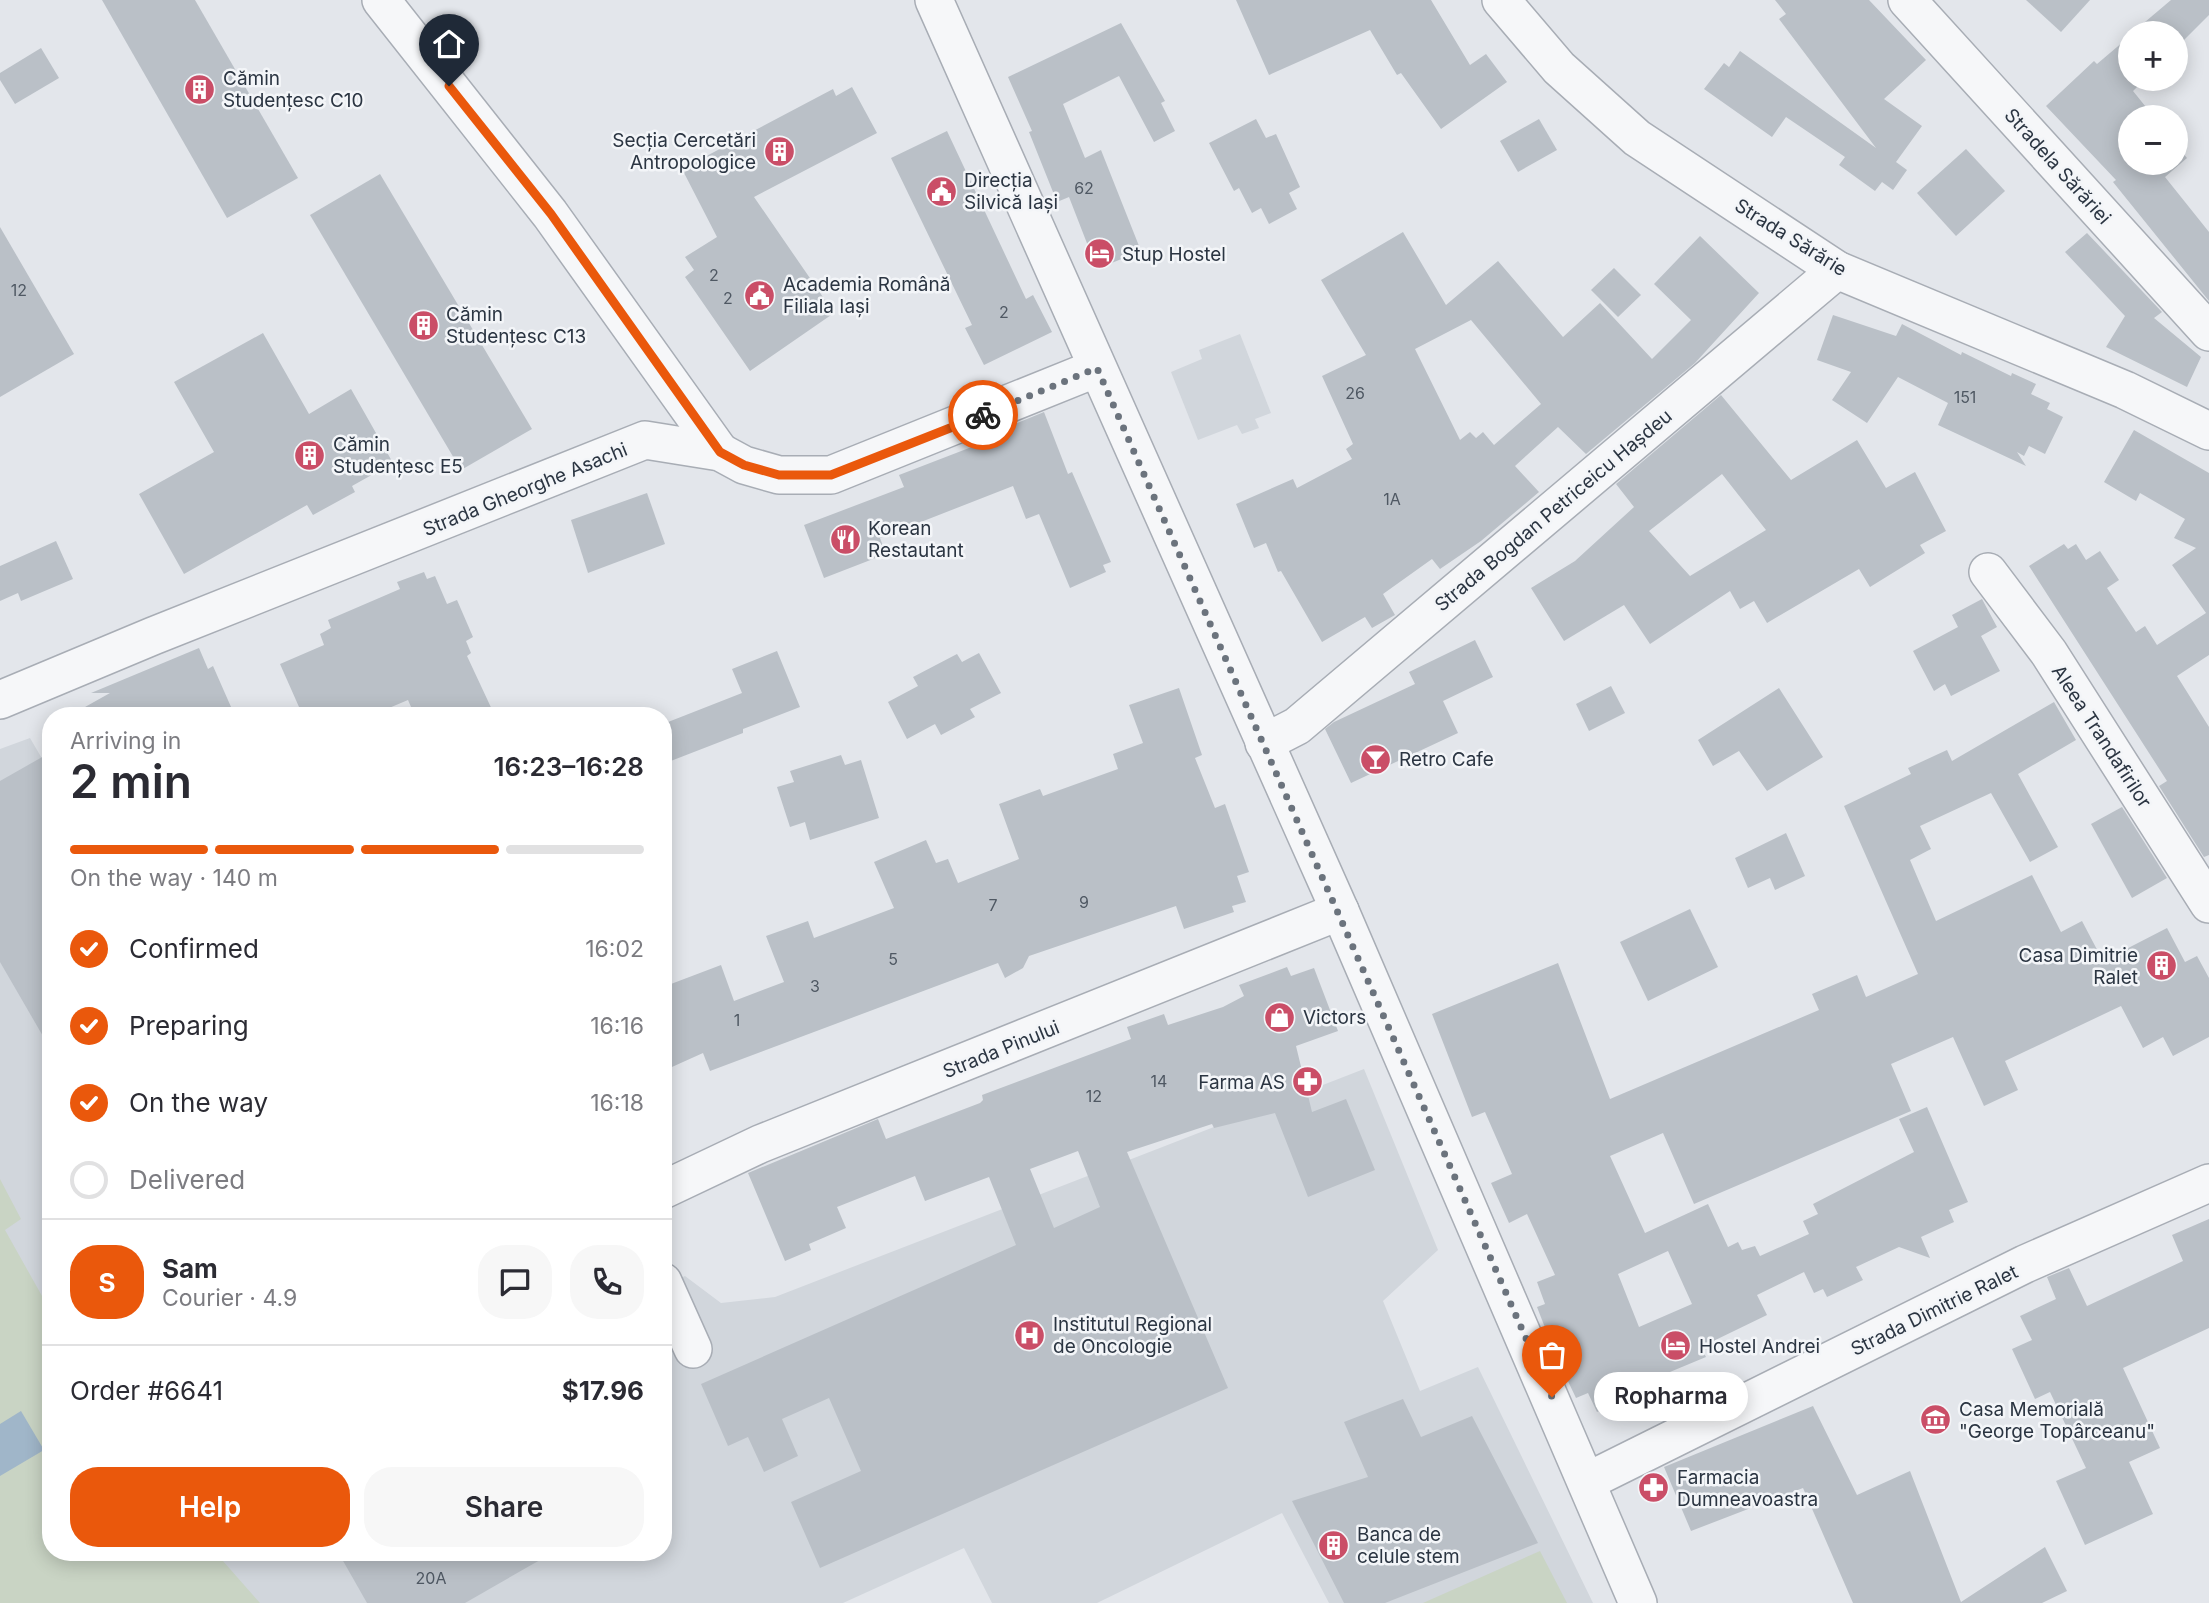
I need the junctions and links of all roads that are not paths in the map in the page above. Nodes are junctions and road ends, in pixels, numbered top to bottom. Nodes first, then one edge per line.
1 (381, 0) edge
2 (934, 0) edge
3 (1501, 0) edge
4 (1907, 0) edge
5 (1837, 270) junction
6 (2209, 332) edge
7 (1097, 368) junction
8 (2209, 431) edge
9 (720, 452) junction
10 (1988, 572) dead end
11 (0, 700) edge
12 (1264, 743) junction
13 (2209, 904) edge
14 (1340, 911) junction
15 (2209, 1183) edge
16 (672, 1186) edge
17 (672, 1302) edge
18 (693, 1349) dead end
19 (1588, 1481) junction
20 (1638, 1603) edge

1 - 9 street
2 - 7 street
3 - 5 street, Strada Sărărie
4 - 6 street, Stradela Sărăriei
5 - 8 street, Strada Sărărie
5 - 12 street, Strada Bogdan Petriceicu Hașdeu
7 - 9 street, Strada Gheorghe Asachi
7 - 12 street
9 - 11 street, Strada Gheorghe Asachi
10 - 13 street, Aleea Trandafirilor
12 - 14 street
14 - 16 street, Strada Pinului
14 - 19 street
15 - 19 street, Strada Dimitrie Ralet
17 - 18 street
19 - 20 street

